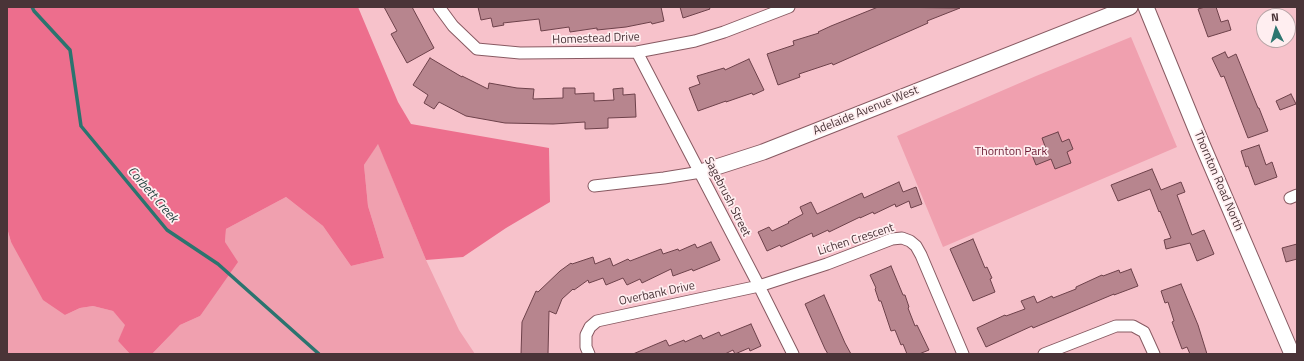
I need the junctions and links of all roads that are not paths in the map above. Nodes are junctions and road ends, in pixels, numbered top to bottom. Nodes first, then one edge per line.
1 (440, 7) edge
2 (1130, 7) edge
3 (1146, 7) edge
4 (785, 8) edge
5 (637, 52) junction
6 (701, 172) junction
7 (594, 186) dead end
8 (759, 286) junction
9 (589, 354) edge
10 (793, 354) edge
11 (963, 354) edge
12 (1044, 354) edge
13 (1154, 354) edge
14 (1292, 354) edge

1 - 5 street, Homestead Drive
2 - 6 street, Adelaide Avenue West
3 - 14 street, Thornton Road North
4 - 5 street, Homestead Drive
5 - 6 street, Sagebrush Street
6 - 7 street, Adelaide Avenue West
6 - 8 street, Sagebrush Street
8 - 9 street, Overbank Drive
8 - 10 street, Sagebrush Street
8 - 11 street, Lichen Crescent
12 - 13 street

